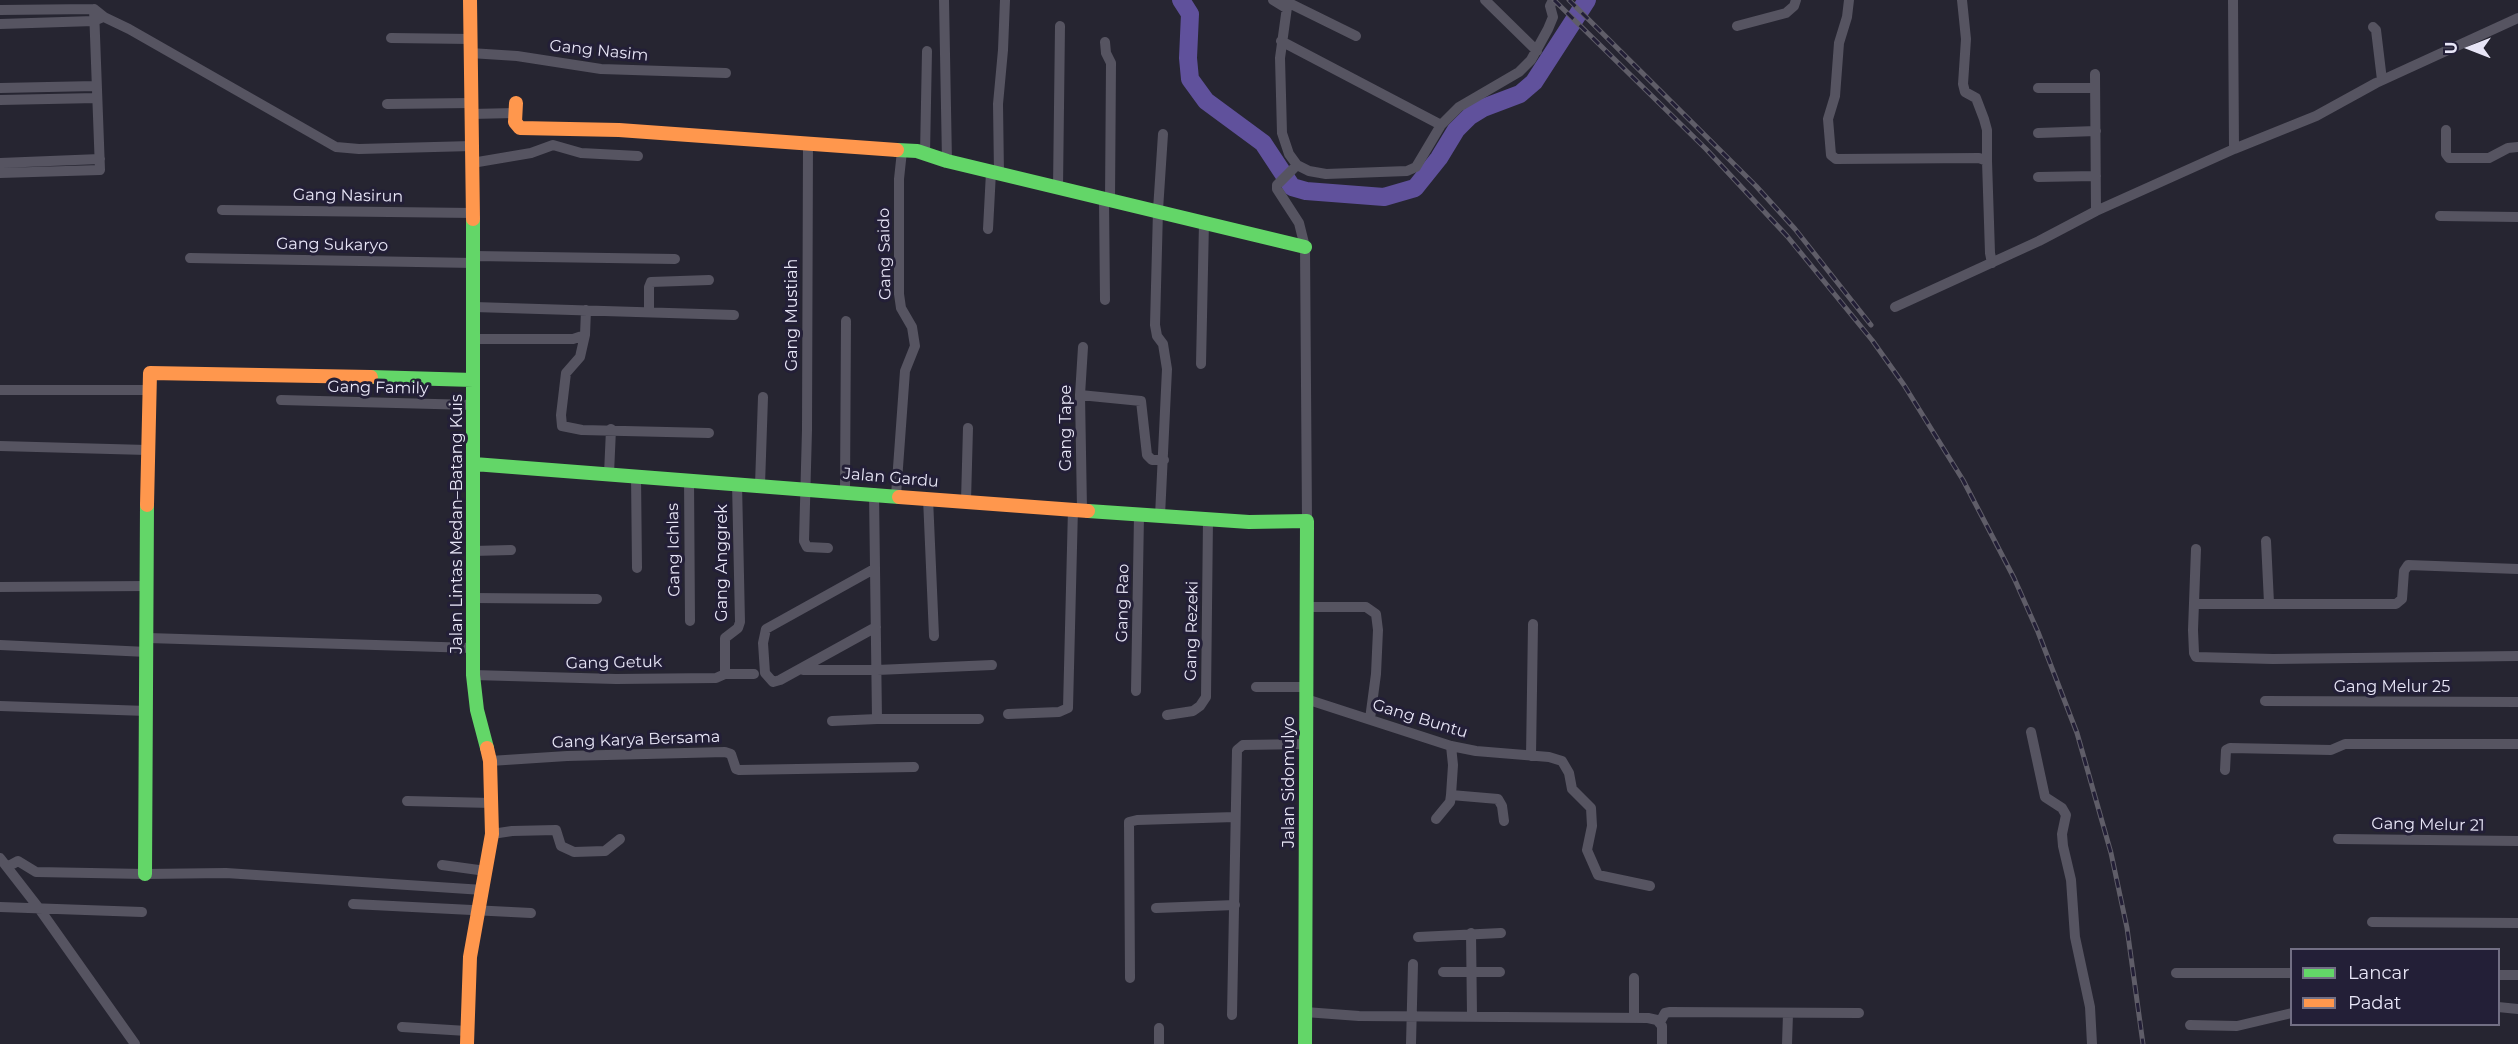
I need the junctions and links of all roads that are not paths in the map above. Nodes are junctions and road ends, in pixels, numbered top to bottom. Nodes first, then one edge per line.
1 (470, 0) edge
2 (944, 0) edge
3 (1005, 0) edge
4 (1273, 0) edge
5 (1485, 0) edge
6 (1552, 0) edge
7 (1796, 0) edge
8 (1849, 0) edge
9 (1962, 0) edge
10 (2232, 0) edge
11 (1287, 3) edge
12 (6, 10) edge
13 (2518, 18) edge
14 (99, 19) junction
15 (6, 24) edge
16 (1060, 26) dead end
17 (1737, 26) dead end
18 (2373, 27) dead end
19 (1356, 36) dead end
20 (391, 38) dead end
21 (1281, 41) junction
22 (1106, 42) dead end
23 (470, 46) junction
24 (927, 51) dead end
25 (1538, 51) junction
26 (726, 73) dead end
27 (2095, 74) dead end
28 (2382, 80) junction
29 (96, 86) junction
30 (2038, 87) dead end
31 (0, 88) edge
32 (15, 88) junction
33 (2095, 88) junction
34 (97, 98) junction
35 (0, 100) edge
36 (16, 100) junction
37 (387, 104) dead end
38 (516, 108) joint
39 (471, 109) junction
40 (1441, 125) junction
41 (2446, 130) dead end
42 (2096, 131) junction
43 (2038, 133) dead end
44 (1163, 134) dead end
45 (808, 142) junction
46 (472, 146) junction
47 (2518, 147) edge
48 (2234, 149) junction
49 (902, 151) junction
50 (926, 154) junction
51 (638, 156) dead end
52 (947, 161) junction
53 (1987, 161) junction
54 (0, 163) edge
55 (472, 163) junction
56 (21, 168) junction
57 (1293, 168) junction
58 (0, 173) edge
59 (995, 173) junction
60 (2096, 176) junction
61 (2038, 177) dead end
62 (1058, 188) junction
63 (1107, 199) junction
64 (222, 210) dead end
65 (1158, 210) junction
66 (2096, 211) junction
67 (473, 213) junction
68 (2440, 216) dead end
69 (2518, 217) edge
70 (1204, 222) junction
71 (988, 228) dead end
72 (1305, 247) junction
73 (190, 258) dead end
74 (474, 259) junction
75 (675, 259) dead end
76 (1992, 263) junction
77 (709, 280) dead end
78 (1105, 300) dead end
79 (474, 306) junction
80 (1895, 307) dead end
81 (586, 310) junction
82 (649, 312) junction
83 (734, 315) dead end
84 (846, 321) dead end
85 (585, 335) junction
86 (474, 339) junction
87 (1083, 347) dead end
88 (1201, 364) dead end
89 (473, 380) junction
90 (0, 390) edge
91 (148, 390) junction
92 (1080, 395) junction
93 (763, 397) dead end
94 (281, 400) dead end
95 (473, 405) junction
96 (968, 428) dead end
97 (611, 429) junction
98 (709, 433) dead end
99 (0, 446) edge
100 (147, 450) junction
101 (1164, 460) junction
102 (474, 464) junction
103 (609, 474) junction
104 (636, 476) junction
105 (688, 479) junction
106 (738, 483) junction
107 (760, 485) junction
108 (804, 488) junction
109 (845, 491) junction
110 (874, 493) junction
111 (896, 495) junction
112 (928, 498) junction
113 (966, 501) junction
114 (1077, 509) junction
115 (1139, 515) junction
116 (1160, 516) junction
117 (1208, 519) junction
118 (1306, 521) junction
119 (2266, 541) dead end
120 (828, 548) dead end
121 (2196, 549) dead end
122 (512, 550) dead end
123 (474, 551) junction
124 (637, 568) dead end
125 (874, 569) junction
126 (2518, 569) edge
127 (0, 586) edge
128 (147, 586) junction
129 (474, 598) junction
130 (597, 599) dead end
131 (2268, 603) junction
132 (2194, 604) junction
133 (1306, 608) junction
134 (690, 621) dead end
135 (1533, 624) dead end
136 (876, 627) junction
137 (933, 636) dead end
138 (148, 638) junction
139 (0, 645) edge
140 (473, 648) junction
141 (147, 652) junction
142 (2518, 656) edge
143 (992, 665) dead end
144 (802, 670) junction
145 (877, 670) junction
146 (724, 674) junction
147 (754, 674) dead end
148 (473, 675) junction
149 (1256, 687) dead end
150 (1136, 691) dead end
151 (1306, 693) junction
152 (2265, 701) dead end
153 (2518, 702) edge
154 (0, 706) edge
155 (147, 711) junction
156 (1008, 714) dead end
157 (1167, 715) dead end
158 (979, 719) dead end
159 (877, 720) junction
160 (1370, 720) junction
161 (832, 721) dead end
162 (2031, 732) dead end
163 (1306, 744) junction
164 (2518, 744) edge
165 (1451, 746) junction
166 (1531, 756) junction
167 (490, 761) junction
168 (914, 767) dead end
169 (2225, 770) dead end
170 (1451, 795) junction
171 (407, 801) dead end
172 (492, 803) junction
173 (1234, 817) junction
174 (1436, 819) dead end
175 (1504, 821) dead end
176 (492, 834) junction
177 (620, 839) dead end
178 (2338, 839) dead end
179 (2518, 841) edge
180 (9, 863) edge
181 (442, 865) dead end
182 (486, 871) junction
183 (145, 874) junction
184 (1650, 886) dead end
185 (483, 890) junction
186 (353, 904) dead end
187 (1235, 905) junction
188 (0, 907) edge
189 (38, 907) junction
190 (1156, 908) dead end
191 (142, 912) dead end
192 (478, 912) junction
193 (531, 914) dead end
194 (2372, 922) dead end
195 (2518, 923) edge
196 (1471, 933) junction
197 (1501, 933) dead end
198 (1418, 937) dead end
199 (1413, 964) dead end
200 (1443, 972) dead end
201 (1500, 972) dead end
202 (1471, 973) junction
203 (2176, 973) dead end
204 (2290, 973) edge
205 (2500, 975) edge
206 (2518, 975) edge
207 (1130, 978) dead end
208 (1634, 978) dead end
209 (2500, 1007) edge
210 (2518, 1009) edge
211 (1305, 1012) junction
212 (1859, 1013) dead end
213 (2290, 1013) edge
214 (1788, 1014) junction
215 (1232, 1015) dead end
216 (1472, 1015) junction
217 (1412, 1016) junction
218 (1634, 1017) junction
219 (1660, 1022) junction
220 (2190, 1025) dead end
221 (402, 1027) dead end
222 (1158, 1028) dead end
223 (467, 1037) edge
224 (135, 1044) edge
225 (1159, 1044) edge
226 (1305, 1044) edge
227 (1411, 1044) edge
228 (1662, 1044) edge
229 (1787, 1044) edge
230 (2092, 1044) edge

1 - 23 main road, Jalan Lintas Medan–Batang Kuis
2 - 52 street
3 - 59 street
4 - 11 street
5 - 25 street
6 - 25 street
7 - 17 street
8 - 53 street
9 - 53 street
10 - 48 street
11 - 19 street
11 - 21 street
12 - 14 street
12 - 15 street
13 - 28 street
14 - 15 street
14 - 29 street
14 - 46 street
16 - 62 street
18 - 28 street
20 - 23 street, Gang Nasim
21 - 40 street
21 - 57 street
22 - 63 street
23 - 26 street, Gang Nasim
23 - 39 main road, Jalan Lintas Medan–Batang Kuis
24 - 50 street
25 - 40 street
27 - 33 street
28 - 48 street
29 - 32 street
29 - 34 street
30 - 33 street
31 - 32 street
32 - 36 street
33 - 42 street
34 - 36 street
34 - 56 street
35 - 36 street
37 - 39 street
38 - 39 street
38 - 45 main road
39 - 46 main road, Jalan Lintas Medan–Batang Kuis
40 - 57 street
41 - 47 street
42 - 43 street
42 - 60 street
44 - 65 street
45 - 49 main road
45 - 108 street, Gang Mustiah
46 - 55 main road, Jalan Lintas Medan–Batang Kuis
48 - 66 street
49 - 50 main road
49 - 111 street, Gang Saido
50 - 52 main road
51 - 55 street
52 - 59 main road
53 - 76 street
54 - 56 street
55 - 67 main road, Jalan Lintas Medan–Batang Kuis
56 - 58 street
57 - 72 street
59 - 62 main road
59 - 71 street
60 - 61 street
60 - 66 street
62 - 63 main road
63 - 65 main road
63 - 78 street
64 - 67 street, Gang Nasirun
65 - 70 main road
65 - 101 street
66 - 76 street
67 - 74 main road, Jalan Lintas Medan–Batang Kuis
68 - 69 street
70 - 72 main road
70 - 88 street
72 - 118 street
73 - 74 street, Gang Sukaryo
74 - 75 street, Gang Sukaryo
74 - 79 main road, Jalan Lintas Medan–Batang Kuis
76 - 80 street
77 - 82 street
79 - 81 street
79 - 86 main road, Jalan Lintas Medan–Batang Kuis
81 - 82 street
81 - 85 street
82 - 83 street
84 - 109 street
85 - 86 street
85 - 97 street
86 - 89 main road, Jalan Lintas Medan–Batang Kuis
87 - 92 street, Gang Tape
89 - 91 main road
89 - 95 main road, Jalan Lintas Medan–Batang Kuis
90 - 91 street
91 - 100 main road
92 - 101 street
92 - 114 street, Gang Tape
93 - 107 street
94 - 95 street, Gang Family
95 - 102 main road, Jalan Lintas Medan–Batang Kuis
96 - 113 street
97 - 98 street
97 - 103 street
99 - 100 street
100 - 128 main road
101 - 116 street
102 - 103 main road, Jalan Gardu
102 - 123 main road, Jalan Lintas Medan–Batang Kuis
103 - 104 main road, Jalan Gardu
104 - 105 main road, Jalan Gardu
104 - 124 street
105 - 106 main road, Jalan Gardu
105 - 134 street, Gang Ichlas
106 - 107 main road, Jalan Gardu
106 - 146 street, Gang Anggrek
107 - 108 main road, Jalan Gardu
108 - 109 main road, Jalan Gardu
108 - 120 street, Gang Mustiah
109 - 110 main road, Jalan Gardu
110 - 111 main road, Jalan Gardu
110 - 125 street
111 - 112 main road, Jalan Gardu
112 - 113 main road, Jalan Gardu
112 - 137 street
113 - 114 main road, Jalan Gardu
114 - 115 main road, Jalan Gardu
114 - 156 street, Gang Tape
115 - 116 main road, Jalan Gardu
115 - 150 street, Gang Rao
116 - 117 main road, Jalan Gardu
117 - 118 main road, Jalan Gardu
117 - 157 street, Gang Rezeki
118 - 133 main road, Jalan Sidomulyo
119 - 131 street
121 - 132 street
122 - 123 street
123 - 129 main road, Jalan Lintas Medan–Batang Kuis
125 - 136 street
125 - 144 street
126 - 131 street
127 - 128 street
128 - 138 main road
129 - 130 street
129 - 140 main road, Jalan Lintas Medan–Batang Kuis
131 - 132 street
132 - 142 street
133 - 151 main road, Jalan Sidomulyo
133 - 160 street
135 - 166 street
136 - 144 street
136 - 145 street
138 - 140 street
138 - 141 main road
139 - 141 street
140 - 148 main road, Jalan Lintas Medan–Batang Kuis
141 - 155 main road
143 - 145 street
144 - 145 street
145 - 159 street
146 - 147 street, Gang Getuk
146 - 148 street, Gang Getuk
148 - 167 main road, Jalan Lintas Medan–Batang Kuis
149 - 151 street, Gang Buntu
151 - 160 street, Gang Buntu
151 - 163 main road, Jalan Sidomulyo
152 - 153 street, Gang Melur 25
154 - 155 street
155 - 183 main road
158 - 159 street
159 - 161 street
160 - 165 street, Gang Buntu
162 - 230 street
163 - 173 street
163 - 211 main road, Jalan Sidomulyo
164 - 169 street
165 - 166 street, Gang Buntu
165 - 170 street
166 - 184 street, Gang Buntu
167 - 168 street, Gang Karya Bersama
167 - 172 main road, Jalan Lintas Medan–Batang Kuis
170 - 174 street
170 - 175 street
171 - 172 street
172 - 176 main road, Jalan Lintas Medan–Batang Kuis
173 - 187 street
173 - 207 street
176 - 177 street
176 - 182 main road, Jalan Lintas Medan–Batang Kuis
178 - 179 street, Gang Melur 21
180 - 183 street
180 - 189 street
181 - 182 street
182 - 185 main road, Jalan Lintas Medan–Batang Kuis
183 - 185 street
185 - 192 main road, Jalan Lintas Medan–Batang Kuis
186 - 192 street
187 - 190 street
187 - 215 street
188 - 189 street
189 - 191 street
189 - 224 street
192 - 193 street
192 - 223 main road, Jalan Lintas Medan–Batang Kuis
194 - 195 street
196 - 197 street
196 - 198 street
196 - 202 street
199 - 217 street
200 - 202 street
201 - 202 street
202 - 216 street
203 - 204 street
205 - 206 street
208 - 218 street
209 - 210 street
211 - 217 street
211 - 226 main road, Jalan Sidomulyo
212 - 214 street
213 - 220 street
214 - 219 street
214 - 229 street
216 - 217 street
216 - 218 street
217 - 227 street
218 - 219 street
219 - 228 street
221 - 223 street
222 - 225 street

